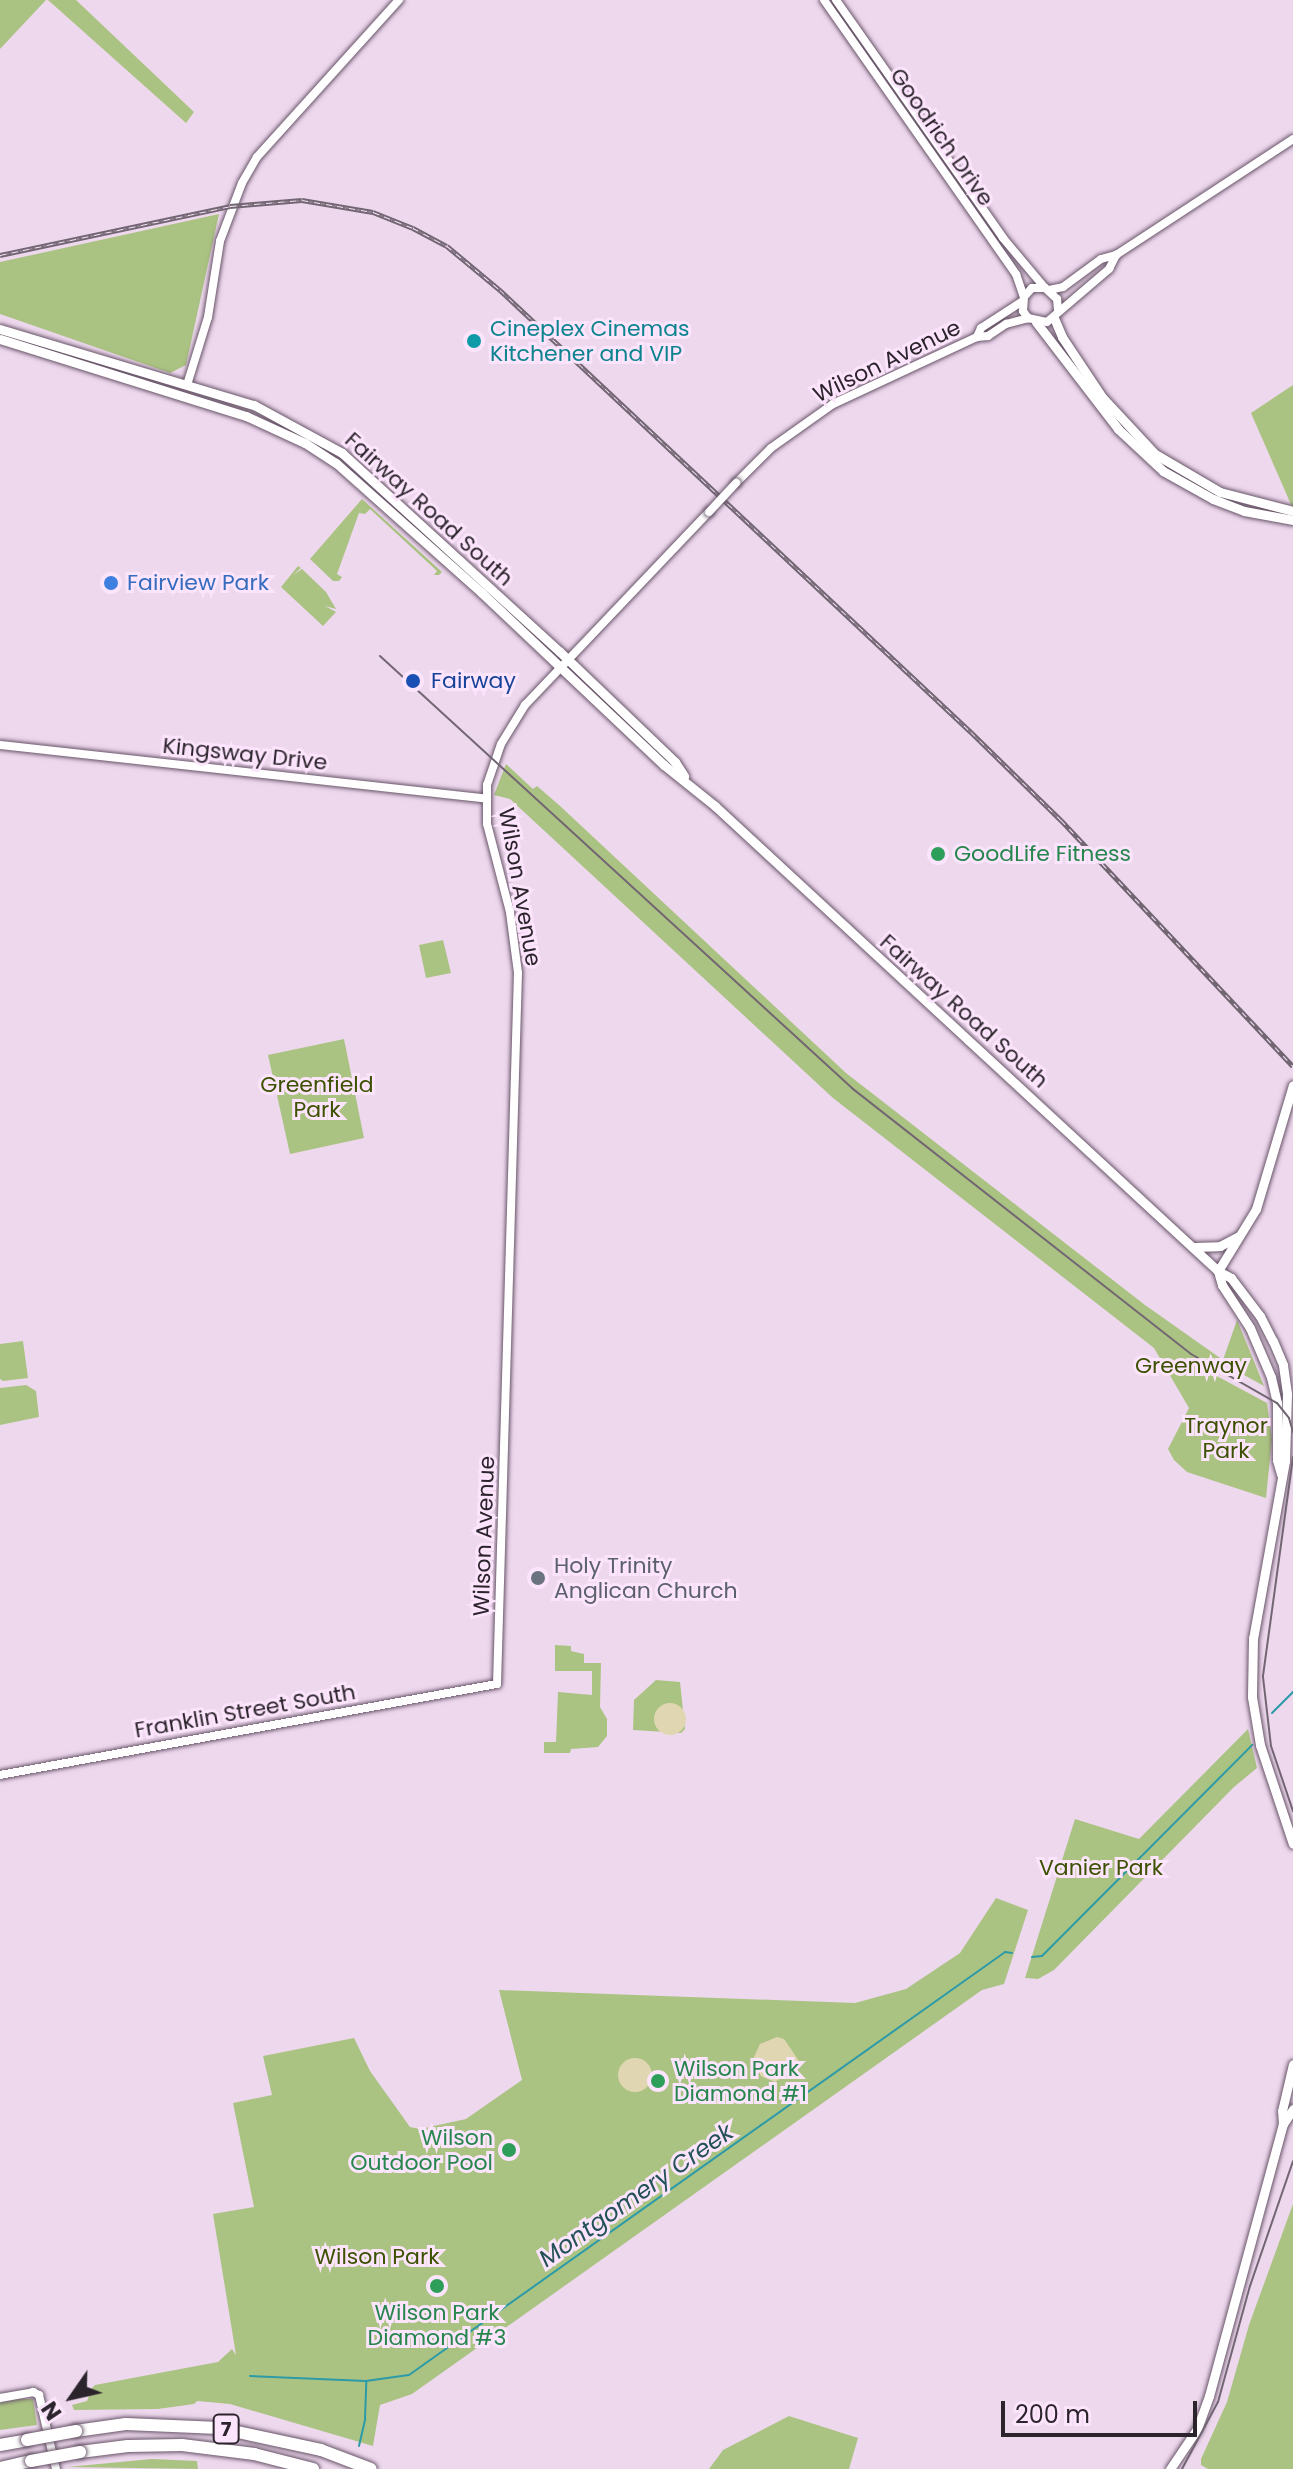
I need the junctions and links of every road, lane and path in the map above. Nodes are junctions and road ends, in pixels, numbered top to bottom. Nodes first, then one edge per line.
1 (399, 0) edge
2 (824, 0) edge
3 (836, 0) edge
4 (1293, 139) edge
5 (1116, 255) junction
6 (1047, 289) junction
7 (1023, 299) junction
8 (1056, 314) junction
9 (1032, 320) junction
10 (0, 329) edge
11 (977, 337) junction
12 (0, 339) edge
13 (187, 385) junction
14 (1293, 511) edge
15 (1293, 520) edge
16 (569, 660) junction
17 (560, 668) junction
18 (0, 745) edge
19 (685, 778) junction
20 (486, 799) junction
21 (1293, 1085) edge
22 (1242, 1235) junction
23 (1194, 1247) junction
24 (1218, 1271) junction
25 (1281, 1474) junction
26 (497, 1684) joint
27 (0, 1775) edge
28 (1293, 1844) edge
29 (1293, 2064) edge
30 (1293, 2109) edge
31 (1283, 2124) junction
32 (0, 2398) edge
33 (0, 2442) edge
34 (0, 2468) edge
35 (56, 2469) edge
36 (313, 2469) edge
37 (371, 2469) edge
38 (1170, 2469) edge

1 - 13 street
2 - 7 street, Goodrich Drive
3 - 6 street, Goodrich Drive
4 - 5 street
5 - 6 street
5 - 8 street
6 - 7 street
6 - 8 street
7 - 9 street
7 - 11 street
8 - 9 street, Wilson Avenue
8 - 14 main road
9 - 11 street, Wilson Avenue
9 - 15 main road
10 - 13 main road, Fairway Road South
11 - 16 street, Wilson Avenue, bridge
12 - 17 main road, Fairway Road South
13 - 16 main road, Fairway Road South
16 - 17 street, Wilson Avenue
16 - 19 main road, Fairway Road South
17 - 19 main road, Fairway Road South
17 - 20 street, Wilson Avenue
18 - 20 street, Kingsway Drive
19 - 23 main road, Fairway Road South
20 - 26 street, Wilson Avenue
21 - 22 main road
22 - 23 main road
22 - 24 main road
23 - 24 main road, Fairway Road South
24 - 25 main road
24 - 25 main road, Fairway Road South
25 - 28 main road
26 - 27 street, Franklin Street South
29 - 31 main road
30 - 31 main road
31 - 38 main road
32 - 35 street
33 - 37 highway, 7, bridge
34 - 36 highway, 7, bridge

